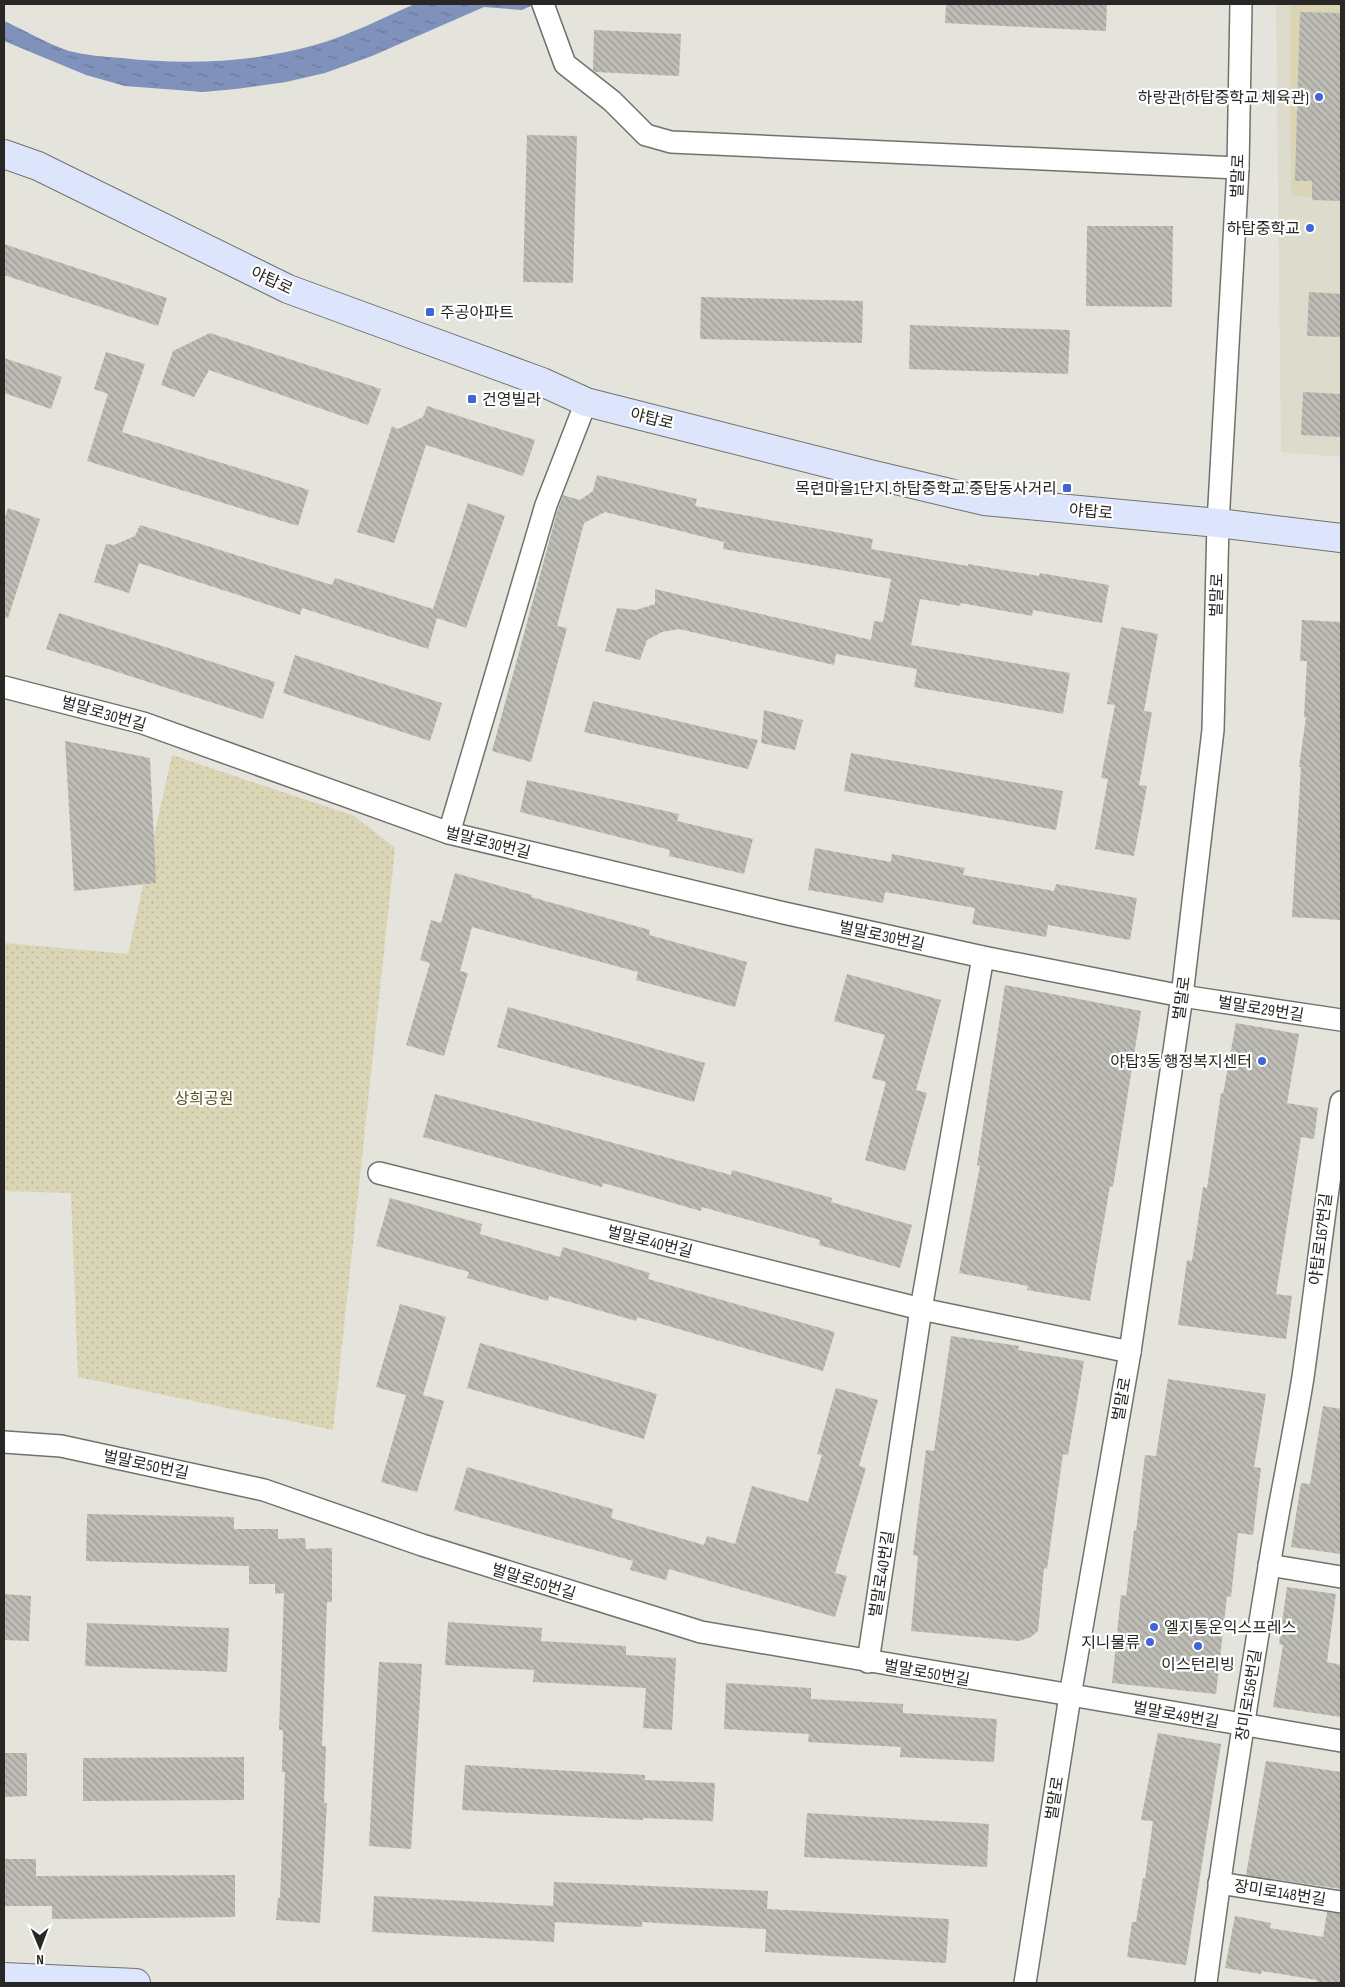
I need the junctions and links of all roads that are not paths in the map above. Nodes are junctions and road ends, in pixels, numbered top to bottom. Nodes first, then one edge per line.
1 (1241, 4) edge
2 (546, 10) edge
3 (4, 154) edge
4 (1238, 168) junction
5 (586, 402) junction
6 (1218, 523) junction
7 (1341, 538) edge
8 (4, 687) edge
9 (449, 833) junction
10 (983, 957) junction
11 (1182, 996) junction
12 (1341, 1020) edge
13 (1341, 1102) edge
14 (379, 1173) dead end
15 (1335, 1179) edge
16 (921, 1309) junction
17 (1130, 1352) junction
18 (1302, 1378) joint
19 (4, 1442) edge
20 (1269, 1565) junction
21 (1341, 1577) edge
22 (868, 1662) junction
23 (1070, 1696) junction
24 (1243, 1726) junction
25 (1341, 1741) edge
26 (1219, 1883) junction
27 (1341, 1902) edge
28 (4, 1977) edge
29 (136, 1983) edge
30 (1026, 1983) edge
31 (1206, 1983) edge

1 - 4 street, 벌말로
2 - 4 street
3 - 5 street, 야탑로
4 - 6 street, 벌말로
5 - 6 street, 야탑로
5 - 9 street
6 - 7 street, 야탑로
6 - 11 street, 벌말로
8 - 9 street, 벌말로30번길
9 - 10 street, 벌말로30번길
10 - 11 street, 벌말로30번길
10 - 16 street
11 - 12 street, 벌말로29번길
11 - 17 street, 벌말로
13 - 15 street, 야탑로167번길
14 - 16 street, 벌말로40번길
15 - 18 street, 야탑로167번길
16 - 17 street, 벌말로40번길
16 - 22 street, 벌말로40번길
17 - 23 street, 벌말로
18 - 20 street, 장미로156번길
19 - 22 street, 벌말로50번길
20 - 21 street
20 - 24 street, 장미로156번길
22 - 23 street, 벌말로50번길
23 - 24 street, 벌말로49번길
23 - 30 street, 벌말로
24 - 25 street, 벌말로49번길
24 - 26 street, 장미로156번길
26 - 27 street, 장미로148번길
26 - 31 street, 장미로156번길
28 - 29 street

